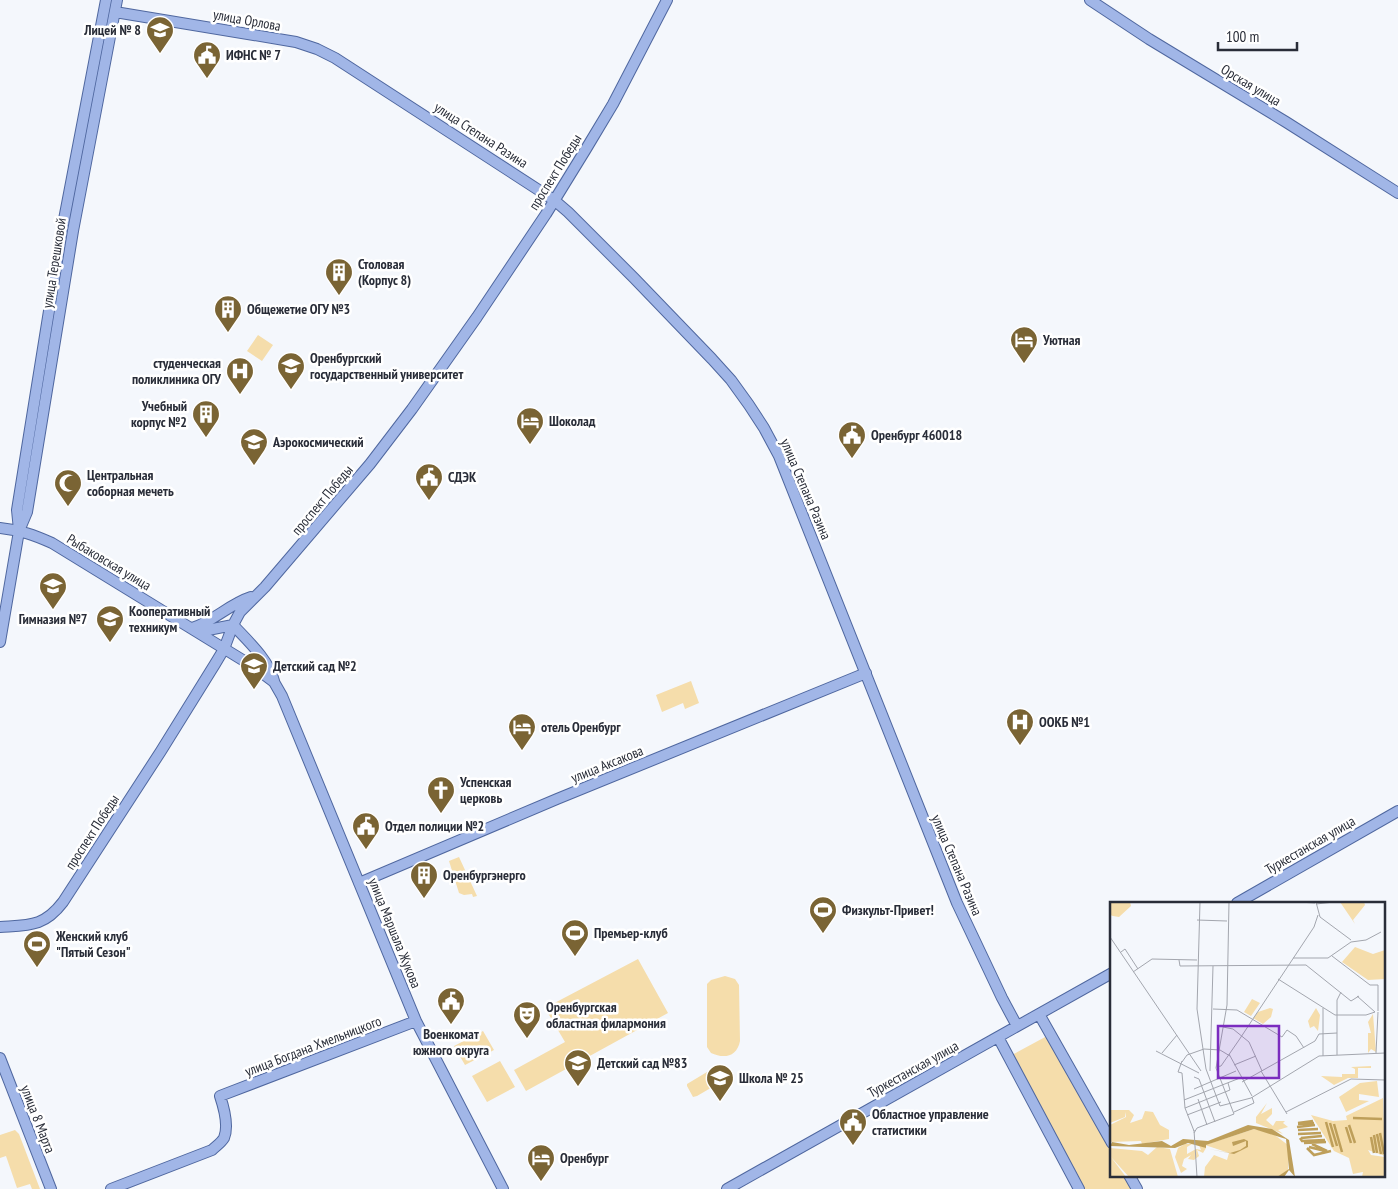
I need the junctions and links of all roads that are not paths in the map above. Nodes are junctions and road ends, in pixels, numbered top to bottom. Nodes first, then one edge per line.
1 (106, 0) edge
2 (117, 0) edge
3 (667, 0) edge
4 (1090, 0) edge
5 (114, 12) junction
6 (285, 40) joint
7 (1398, 193) edge
8 (554, 200) junction
9 (0, 528) edge
10 (19, 531) junction
11 (256, 596) junction
12 (233, 625) junction
13 (195, 630) junction
14 (0, 642) edge
15 (224, 648) junction
16 (866, 673) junction
17 (274, 682) junction
18 (1398, 811) edge
19 (359, 883) junction
20 (1239, 902) edge
21 (0, 927) edge
22 (1110, 974) edge
23 (1039, 1014) junction
24 (416, 1021) junction
25 (1017, 1026) junction
26 (998, 1037) junction
27 (0, 1058) edge
28 (1110, 1139) edge
29 (1130, 1176) edge
30 (51, 1189) edge
31 (111, 1189) edge
32 (503, 1189) edge
33 (727, 1189) edge
34 (1079, 1189) edge
35 (1137, 1189) edge

1 - 10 main road, улица Терешковой
2 - 5 main road, улица Терешковой
3 - 8 main road, проспект Победы
4 - 7 main road, Орская улица
5 - 6 main road, улица Орлова
5 - 10 main road, улица Терешковой
6 - 8 main road, улица Степана Разина
8 - 11 main road, проспект Победы
8 - 16 main road, улица Степана Разина
9 - 10 main road, Рыбаковская улица
10 - 13 main road, Рыбаковская улица
10 - 14 main road, улица Терешковой
11 - 12 main road, проспект Победы
11 - 13 main road
12 - 13 main road
12 - 15 main road, проспект Победы
12 - 17 main road, улица Маршала Жукова
13 - 15 main road, Рыбаковская улица
15 - 17 main road, улица Маршала Жукова
15 - 21 main road, проспект Победы
16 - 19 main road, улица Аксакова
16 - 25 main road, улица Степана Разина
17 - 19 main road, улица Маршала Жукова
18 - 20 main road, Туркестанская улица
19 - 24 main road, улица Маршала Жукова
22 - 23 main road, Туркестанская улица
23 - 25 main road, Туркестанская улица
23 - 28 main road
24 - 31 main road, улица Богдана Хмельницкого
24 - 32 main road, улица Маршала Жукова
25 - 26 main road, Туркестанская улица
26 - 33 main road, Туркестанская улица
26 - 34 main road
27 - 30 main road, улица 8 Марта
29 - 35 main road

